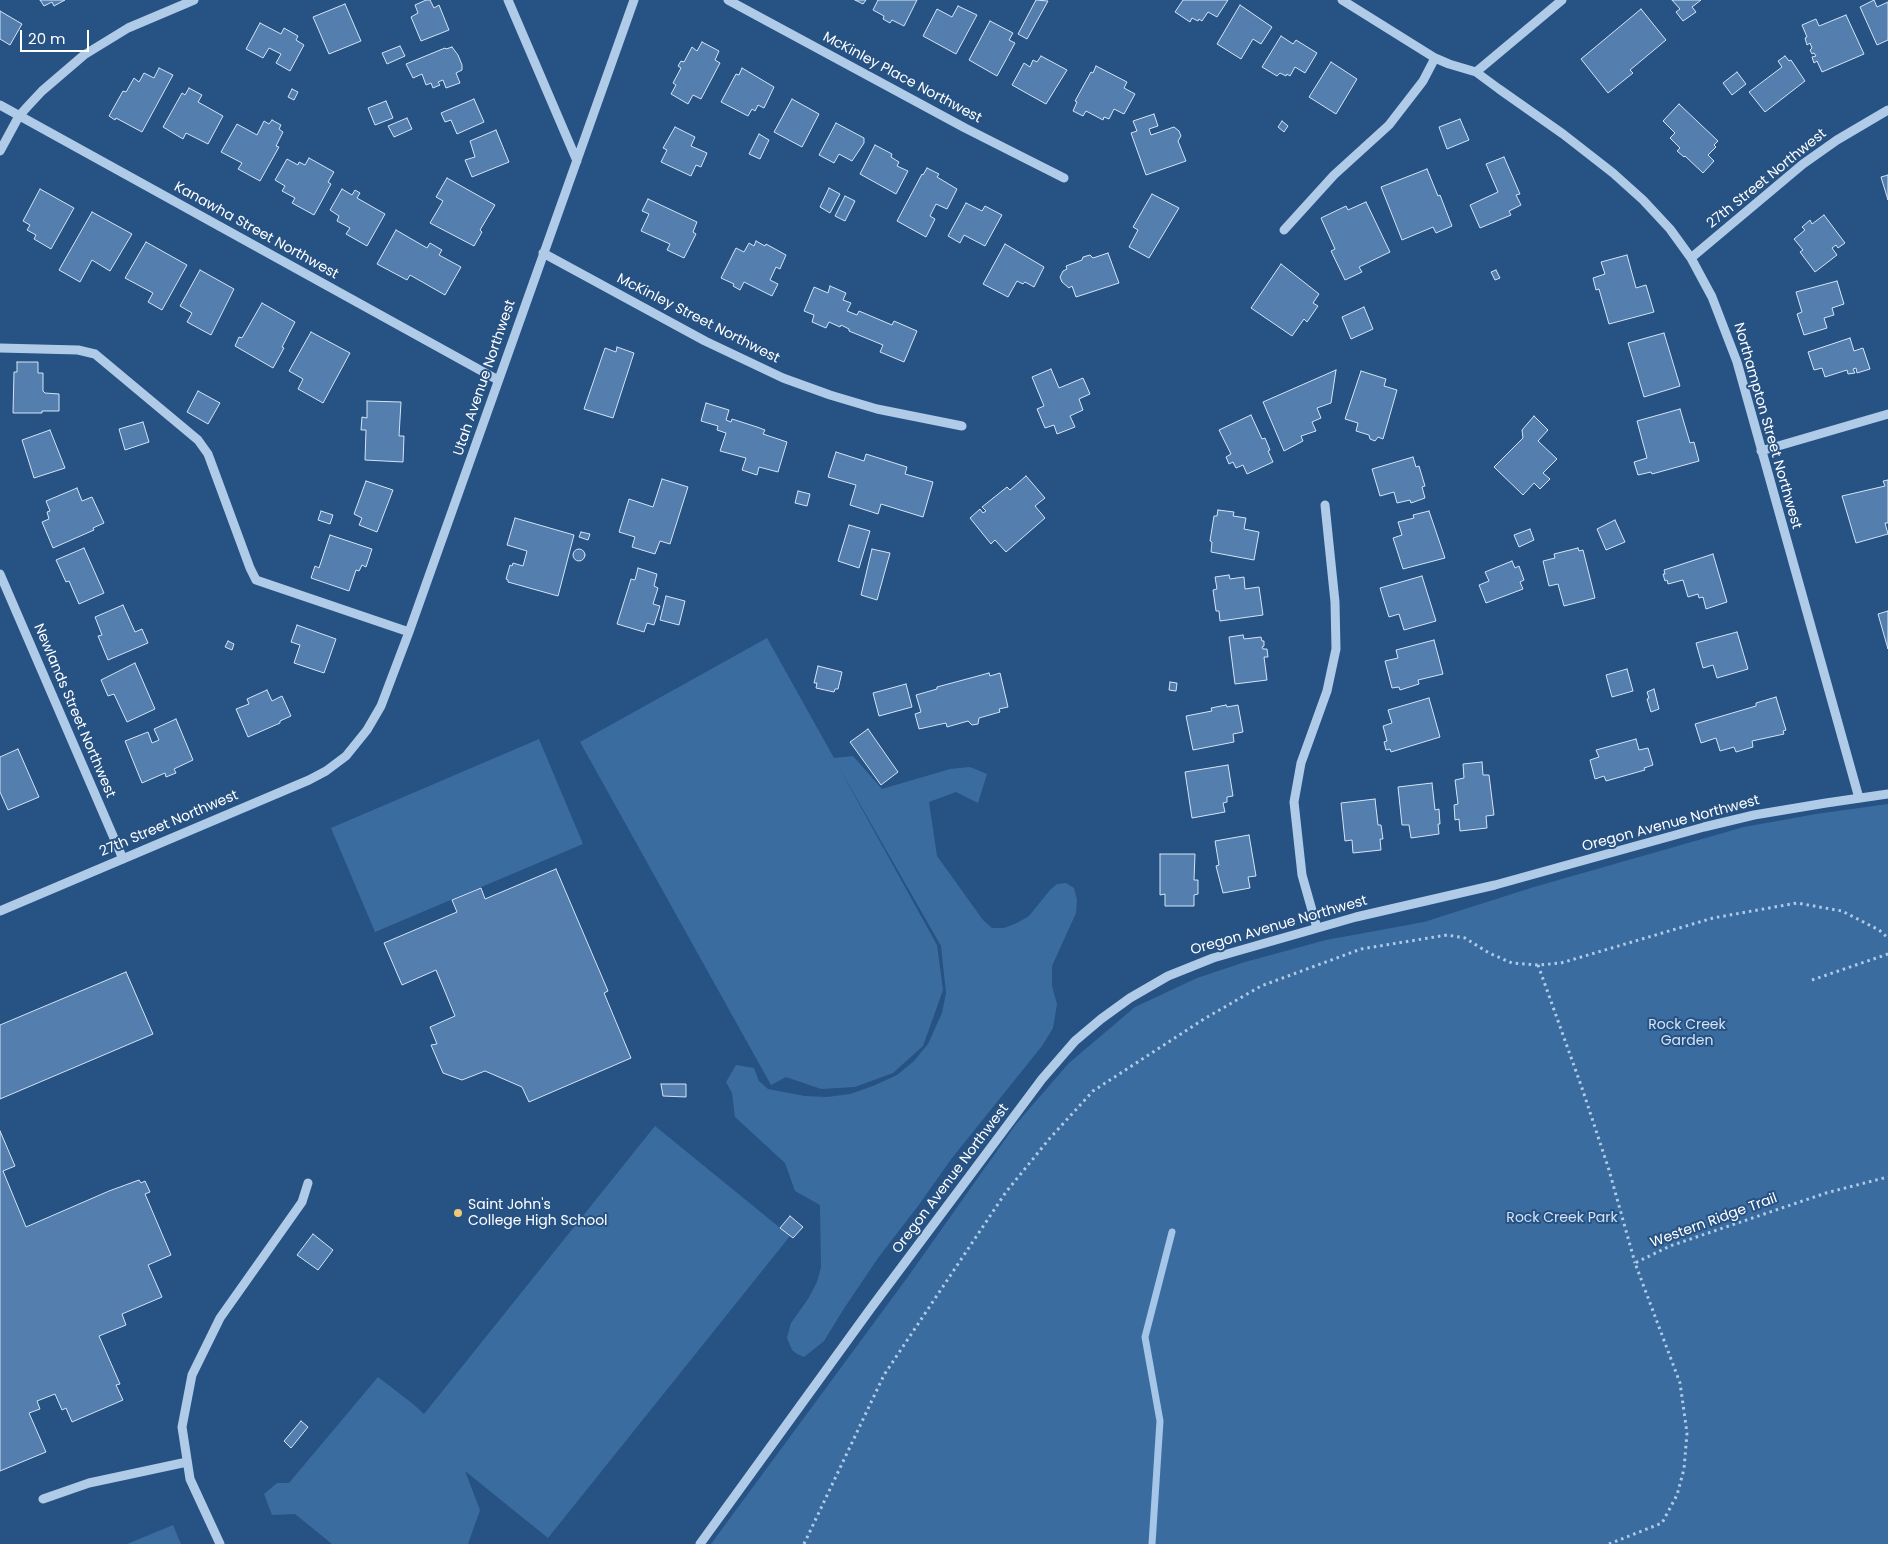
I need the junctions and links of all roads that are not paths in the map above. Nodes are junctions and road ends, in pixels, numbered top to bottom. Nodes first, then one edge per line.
1 (194, 0) edge
2 (508, 0) edge
3 (634, 0) edge
4 (728, 0) edge
5 (1342, 0) edge
6 (1562, 0) edge
7 (1435, 58) junction
8 (1476, 72) junction
9 (0, 105) edge
10 (1888, 110) edge
11 (20, 116) junction
12 (0, 151) edge
13 (577, 161) junction
14 (1064, 178) dead end
15 (1284, 230) dead end
16 (543, 253) junction
17 (1691, 258) junction
18 (0, 348) edge
19 (498, 380) junction
20 (1888, 414) edge
21 (962, 426) dead end
22 (1762, 451) junction
23 (1325, 505) dead end
24 (0, 574) edge
25 (409, 632) junction
26 (346, 756) joint
27 (1888, 794) edge
28 (1859, 798) junction
29 (123, 859) junction
30 (0, 910) edge
31 (1317, 928) junction
32 (308, 1182) dead end
33 (187, 1462) junction
34 (43, 1500) dead end
35 (220, 1544) edge
36 (700, 1544) edge

1 - 11 street
2 - 13 street
3 - 13 street, Utah Avenue Northwest
4 - 14 street, McKinley Place Northwest
5 - 7 street, Northampton Street Northwest
6 - 8 street
7 - 8 street, Northampton Street Northwest
7 - 15 street
8 - 17 street, Northampton Street Northwest
9 - 11 street, Kanawha Street Northwest
10 - 17 street, 27th Street Northwest
11 - 12 street
11 - 19 street, Kanawha Street Northwest
13 - 16 street, Utah Avenue Northwest
16 - 19 street, Utah Avenue Northwest
16 - 21 street, McKinley Street Northwest
17 - 22 street, Northampton Street Northwest
18 - 25 street
19 - 25 street, Utah Avenue Northwest
20 - 22 street
22 - 28 street, Northampton Street Northwest
23 - 31 street
24 - 29 street, Newlands Street Northwest
25 - 26 street, Utah Avenue Northwest
26 - 29 street, 27th Street Northwest
27 - 28 street, Oregon Avenue Northwest
28 - 31 street, Oregon Avenue Northwest
29 - 30 street, 27th Street Northwest
31 - 36 street, Oregon Avenue Northwest
32 - 33 street
33 - 34 street
33 - 35 street

